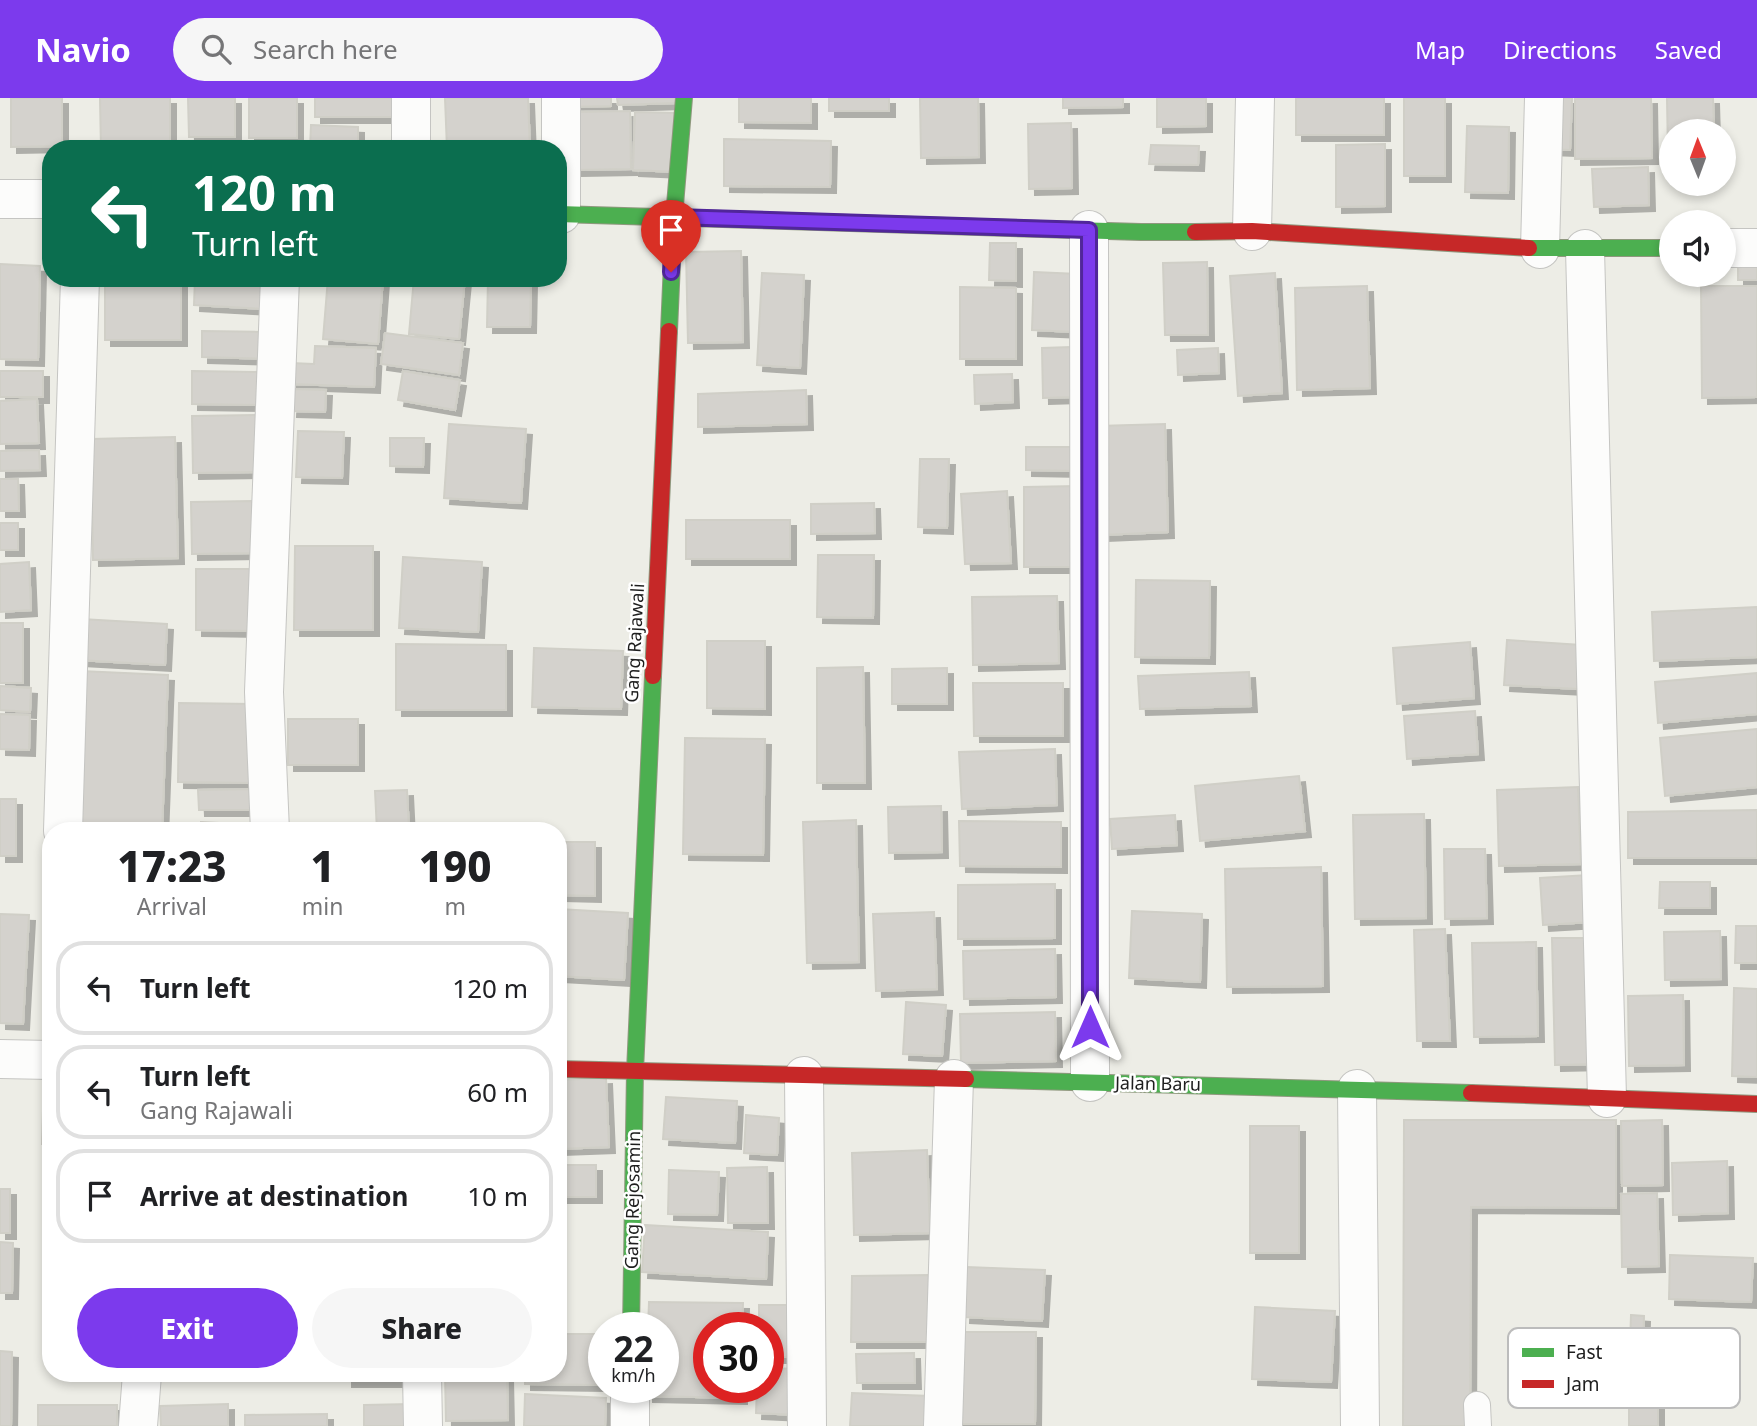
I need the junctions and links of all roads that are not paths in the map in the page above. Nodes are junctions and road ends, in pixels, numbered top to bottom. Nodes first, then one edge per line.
1 (411, 98) edge
2 (561, 98) edge
3 (684, 98) edge
4 (1255, 98) edge
5 (1544, 98) edge
6 (411, 140) edge
7 (560, 140) edge
8 (0, 199) edge
9 (42, 199) edge
10 (567, 214) edge
11 (674, 217) junction
12 (1089, 230) junction
13 (1252, 231) junction
14 (1659, 248) edge
15 (1736, 248) edge
16 (1757, 248) edge
17 (1540, 249) junction
18 (1585, 249) junction
19 (80, 287) edge
20 (280, 287) edge
21 (63, 822) edge
22 (270, 822) edge
23 (0, 1059) edge
24 (42, 1060) edge
25 (567, 1069) edge
26 (635, 1071) junction
27 (804, 1076) junction
28 (954, 1079) junction
29 (1090, 1082) junction
30 (1357, 1089) junction
31 (1607, 1098) junction
32 (1757, 1104) edge
33 (631, 1312) edge
34 (141, 1382) edge
35 (422, 1382) edge
36 (630, 1403) edge
37 (138, 1426) edge
38 (423, 1426) edge
39 (630, 1426) edge
40 (807, 1426) edge
41 (943, 1426) edge
42 (1360, 1426) edge

1 - 6 street
2 - 7 street
3 - 11 street, Gang Rajawali
4 - 13 street
5 - 17 street
8 - 9 street
10 - 11 street
11 - 12 street
11 - 26 street, Gang Rajawali
12 - 13 street
12 - 29 street
13 - 17 street
14 - 18 street
15 - 16 street
17 - 18 street
18 - 31 street
19 - 21 street
20 - 22 street
23 - 24 street
25 - 26 street, Jalan Baru
26 - 27 street, Jalan Baru
26 - 33 street, Gang Rejosamin
27 - 28 street, Jalan Baru
27 - 40 street
28 - 29 street, Jalan Baru
28 - 41 street
29 - 30 street, Jalan Baru
30 - 31 street, Jalan Baru
30 - 42 street
31 - 32 street, Jalan Baru
34 - 37 street
35 - 38 street
36 - 39 street

